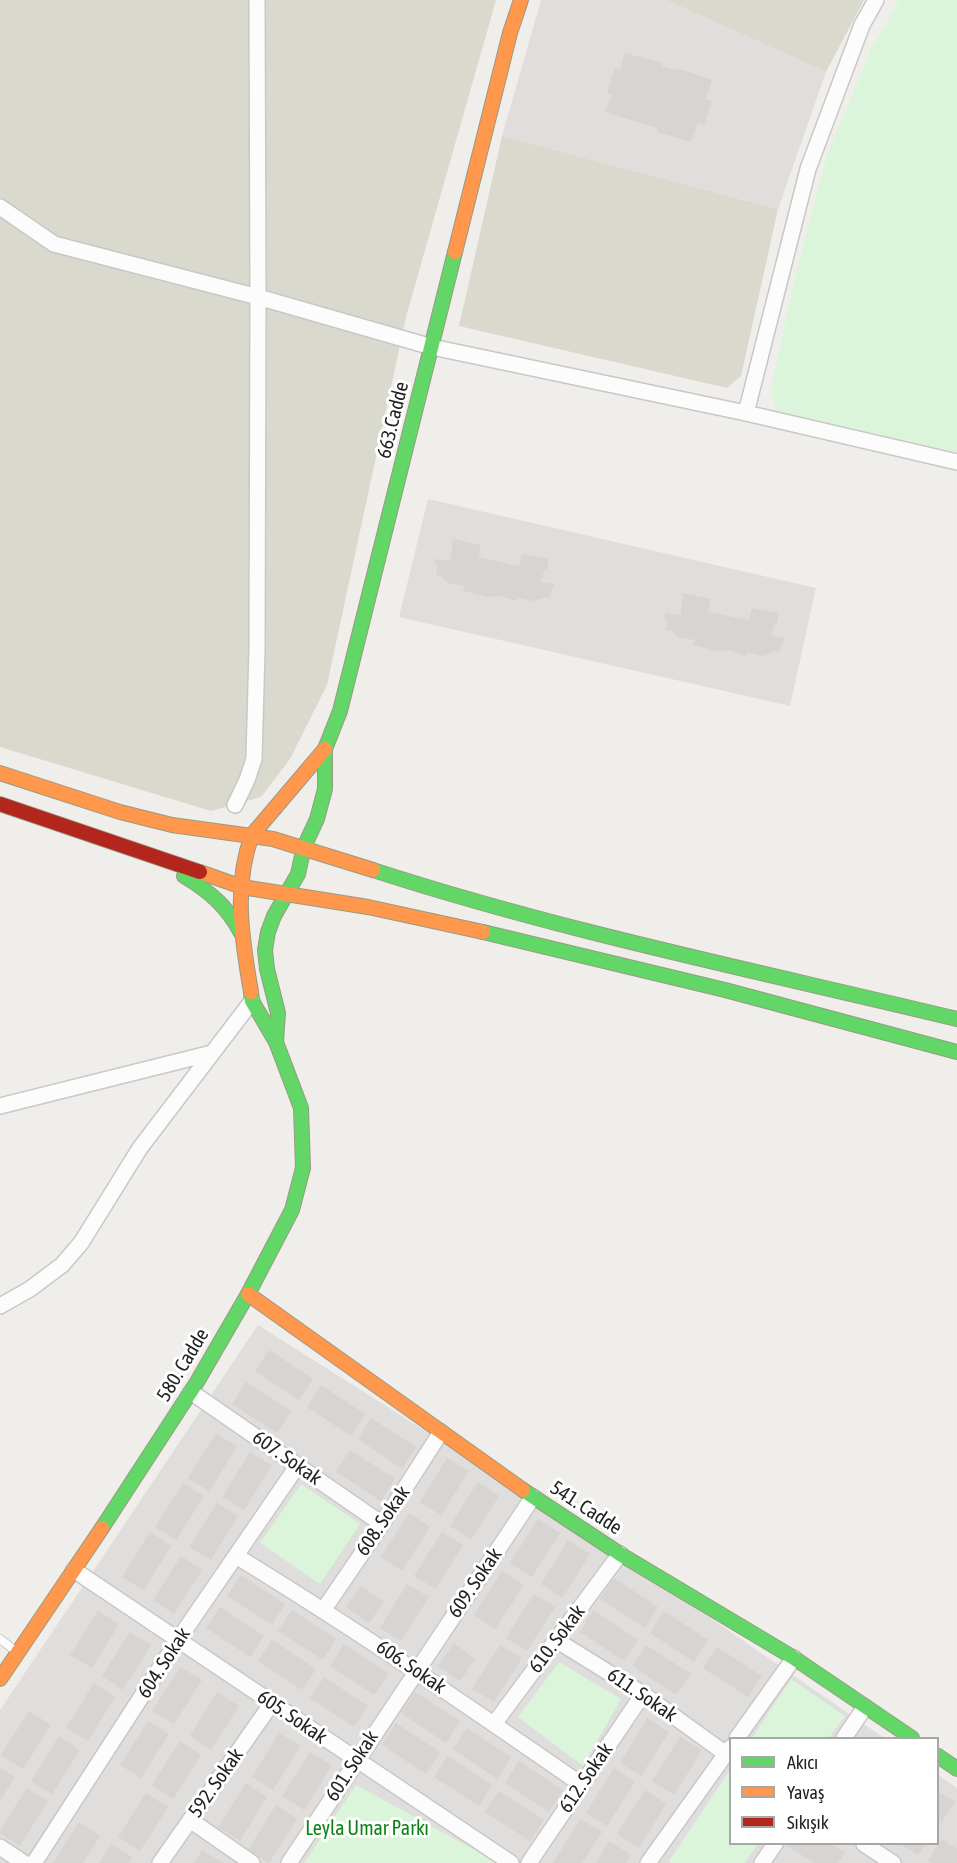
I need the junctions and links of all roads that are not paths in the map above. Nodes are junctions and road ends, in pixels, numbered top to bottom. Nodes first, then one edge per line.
1 (257, 0) edge
2 (521, 0) edge
3 (876, 0) edge
4 (0, 207) edge
5 (258, 297) junction
6 (432, 347) junction
7 (746, 413) junction
8 (957, 462) edge
9 (324, 749) junction
10 (0, 773) edge
11 (0, 804) edge
12 (235, 805) dead end
13 (252, 835) junction
14 (304, 847) junction
15 (153, 856) junction
16 (242, 887) junction
17 (286, 896) junction
18 (241, 934) junction
19 (252, 1001) junction
20 (957, 1019) edge
21 (276, 1042) junction
22 (957, 1052) edge
23 (212, 1053) junction
24 (0, 1106) edge
25 (248, 1294) junction
26 (0, 1306) edge
27 (191, 1392) junction
28 (441, 1432) junction
29 (297, 1465) junction
30 (533, 1497) junction
31 (382, 1524) junction
32 (620, 1554) junction
33 (236, 1556) junction
34 (74, 1570) junction
35 (324, 1609) junction
36 (0, 1639) edge
37 (178, 1640) junction
38 (556, 1640) junction
39 (18, 1653) junction
40 (794, 1658) junction
41 (416, 1670) junction
42 (0, 1679) edge
43 (643, 1694) junction
44 (272, 1703) junction
45 (865, 1707) junction
46 (494, 1724) junction
47 (738, 1737) edge
48 (845, 1737) edge
49 (910, 1737) edge
50 (728, 1751) edge
51 (939, 1757) edge
52 (356, 1760) junction
53 (957, 1769) edge
54 (582, 1785) junction
55 (190, 1820) junction
56 (774, 1845) edge
57 (866, 1845) edge
58 (0, 1847) edge
59 (24, 1863) edge
60 (34, 1863) edge
61 (160, 1863) edge
62 (252, 1863) edge
63 (289, 1863) edge
64 (511, 1863) edge
65 (530, 1863) edge
66 (648, 1863) edge
67 (762, 1863) edge
68 (893, 1863) edge

1 - 5 street
2 - 6 main road, 663.Cadde
3 - 7 street
4 - 5 street
5 - 6 street
5 - 12 street
6 - 7 street
6 - 9 main road, 663.Cadde
7 - 8 street
9 - 13 main road
9 - 14 main road, 663.Cadde
10 - 13 main road
11 - 15 main road
13 - 14 main road
13 - 16 main road
14 - 17 main road, 663.Cadde
14 - 20 main road
15 - 16 main road
15 - 18 main road
16 - 17 main road
16 - 18 main road
17 - 21 main road, 663.Cadde
17 - 22 main road
18 - 19 main road
19 - 21 main road
19 - 23 street
21 - 25 main road, 580. Cadde
23 - 24 street
23 - 26 street
25 - 27 main road, 580. Cadde
25 - 28 main road, 541. Cadde
27 - 29 street, 607. Sokak
27 - 34 main road, 580. Cadde
28 - 30 main road, 541. Cadde
28 - 31 street, 608. Sokak
29 - 31 street, 607. Sokak
29 - 33 street, 604. Sokak
30 - 32 main road, 541. Cadde
30 - 41 street, 609. Sokak
31 - 35 street, 608. Sokak
32 - 38 street, 610. Sokak
32 - 40 main road, 541. Cadde
33 - 35 street, 606. Sokak
33 - 37 street, 604. Sokak
34 - 37 street, 605. Sokak
34 - 39 main road, 580. Cadde
35 - 41 street, 606. Sokak
36 - 39 lane
37 - 44 street, 605. Sokak
37 - 60 street, 604. Sokak
38 - 43 street, 611. Sokak
38 - 46 street, 610. Sokak
39 - 42 main road, 580. Cadde
40 - 45 main road, 541. Cadde
40 - 47 street
41 - 46 street, 606. Sokak
41 - 52 street, 601. Sokak
43 - 50 street, 611. Sokak
43 - 54 street, 612. Sokak
44 - 52 street, 605. Sokak
44 - 55 street, 592. Sokak
45 - 48 street
45 - 49 main road, 541. Cadde
46 - 54 street, 606. Sokak
50 - 66 street
51 - 53 main road
52 - 63 street, 601. Sokak
52 - 64 street, 605. Sokak
54 - 65 street, 612. Sokak
55 - 61 street, 592. Sokak
55 - 62 street
56 - 67 street
57 - 68 street
58 - 59 street

